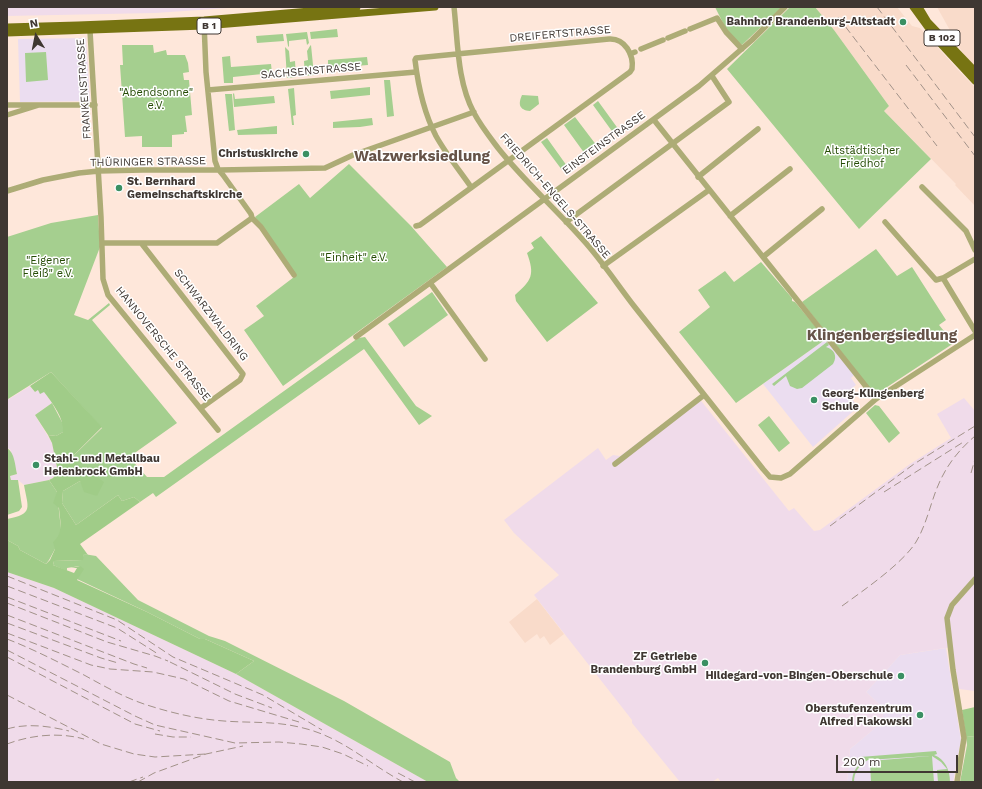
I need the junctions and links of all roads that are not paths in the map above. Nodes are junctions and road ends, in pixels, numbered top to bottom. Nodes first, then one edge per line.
1 (357, 7) edge
2 (435, 7) edge
3 (454, 7) edge
4 (785, 7) edge
5 (913, 7) edge
6 (919, 7) edge
7 (204, 23) junction
8 (7, 27) edge
9 (90, 30) junction
10 (7, 33) edge
11 (742, 49) junction
12 (635, 52) junction
13 (458, 53) junction
14 (975, 71) edge
15 (416, 72) junction
16 (712, 76) junction
17 (975, 81) edge
18 (208, 90) junction
19 (94, 104) junction
20 (7, 105) edge
21 (39, 105) junction
22 (474, 112) junction
23 (7, 115) edge
24 (654, 120) junction
25 (432, 127) junction
26 (758, 129) dead end
27 (672, 144) junction
28 (508, 160) junction
29 (790, 169) dead end
30 (220, 170) junction
31 (99, 171) junction
32 (698, 177) junction
33 (471, 187) junction
34 (922, 187) dead end
35 (709, 190) junction
36 (7, 191) edge
37 (544, 200) junction
38 (822, 209) dead end
39 (730, 216) junction
40 (252, 218) junction
41 (566, 222) junction
42 (885, 222) dead end
43 (416, 226) dead end
44 (102, 243) junction
45 (142, 244) junction
46 (975, 250) edge
47 (762, 257) junction
48 (975, 259) edge
49 (603, 266) junction
50 (294, 275) dead end
51 (943, 278) junction
52 (431, 284) junction
53 (975, 331) edge
54 (975, 335) edge
55 (356, 337) dead end
56 (484, 359) dead end
57 (704, 395) junction
58 (876, 399) junction
59 (201, 408) junction
60 (218, 430) dead end
61 (615, 464) dead end
62 (975, 579) edge
63 (957, 782) edge

1 - 7 main road, B 1
2 - 7 main road, B 1
3 - 13 street, FRIEDRICH-ENGELS-STRASSE
4 - 11 street, EINSTEINSTRASSE
5 - 17 main road
6 - 14 main road, B 102
7 - 8 main road, B 1
7 - 9 main road, B 1
7 - 18 street
9 - 10 main road, B 1
9 - 19 street, FRANKENSTRASSE
11 - 12 street
11 - 16 street, EINSTEINSTRASSE
12 - 13 street, DREIFERTSTRASSE
12 - 28 street
13 - 15 street, DREIFERTSTRASSE
13 - 22 street, FRIEDRICH-ENGELS-STRASSE
15 - 18 street, SACHSENSTRASSE
15 - 25 street
16 - 24 street, EINSTEINSTRASSE
16 - 27 street
18 - 30 street
19 - 21 street
19 - 31 street, FRANKENSTRASSE
20 - 21 street
21 - 23 street
22 - 25 street, THÜRINGER STRASSE
22 - 28 street, FRIEDRICH-ENGELS-STRASSE
24 - 27 street
24 - 37 street, EINSTEINSTRASSE
25 - 30 street, THÜRINGER STRASSE
25 - 33 street
26 - 32 street
27 - 32 street
27 - 41 street
28 - 33 street
28 - 37 street, FRIEDRICH-ENGELS-STRASSE
29 - 39 street
30 - 31 street, THÜRINGER STRASSE
30 - 40 street
31 - 36 street, THÜRINGER STRASSE
31 - 44 street, HANNOVERSCHE STRASSE
32 - 35 street
33 - 43 street
34 - 46 street
35 - 39 street
35 - 49 street
37 - 41 street, FRIEDRICH-ENGELS-STRASSE
37 - 52 street, EINSTEINSTRASSE
38 - 47 street
39 - 47 street
40 - 45 street
40 - 50 street
41 - 49 street, FRIEDRICH-ENGELS-STRASSE
42 - 51 street
44 - 45 street
44 - 59 street, HANNOVERSCHE STRASSE
45 - 59 street, SCHWARZWALDRING
47 - 58 street
48 - 51 street
49 - 57 street, FRIEDRICH-ENGELS-STRASSE
51 - 53 street
52 - 55 street, EINSTEINSTRASSE
52 - 56 street
54 - 58 street
57 - 58 street, FRIEDRICH-ENGELS-STRASSE
57 - 61 street
59 - 60 street, HANNOVERSCHE STRASSE
62 - 63 street

